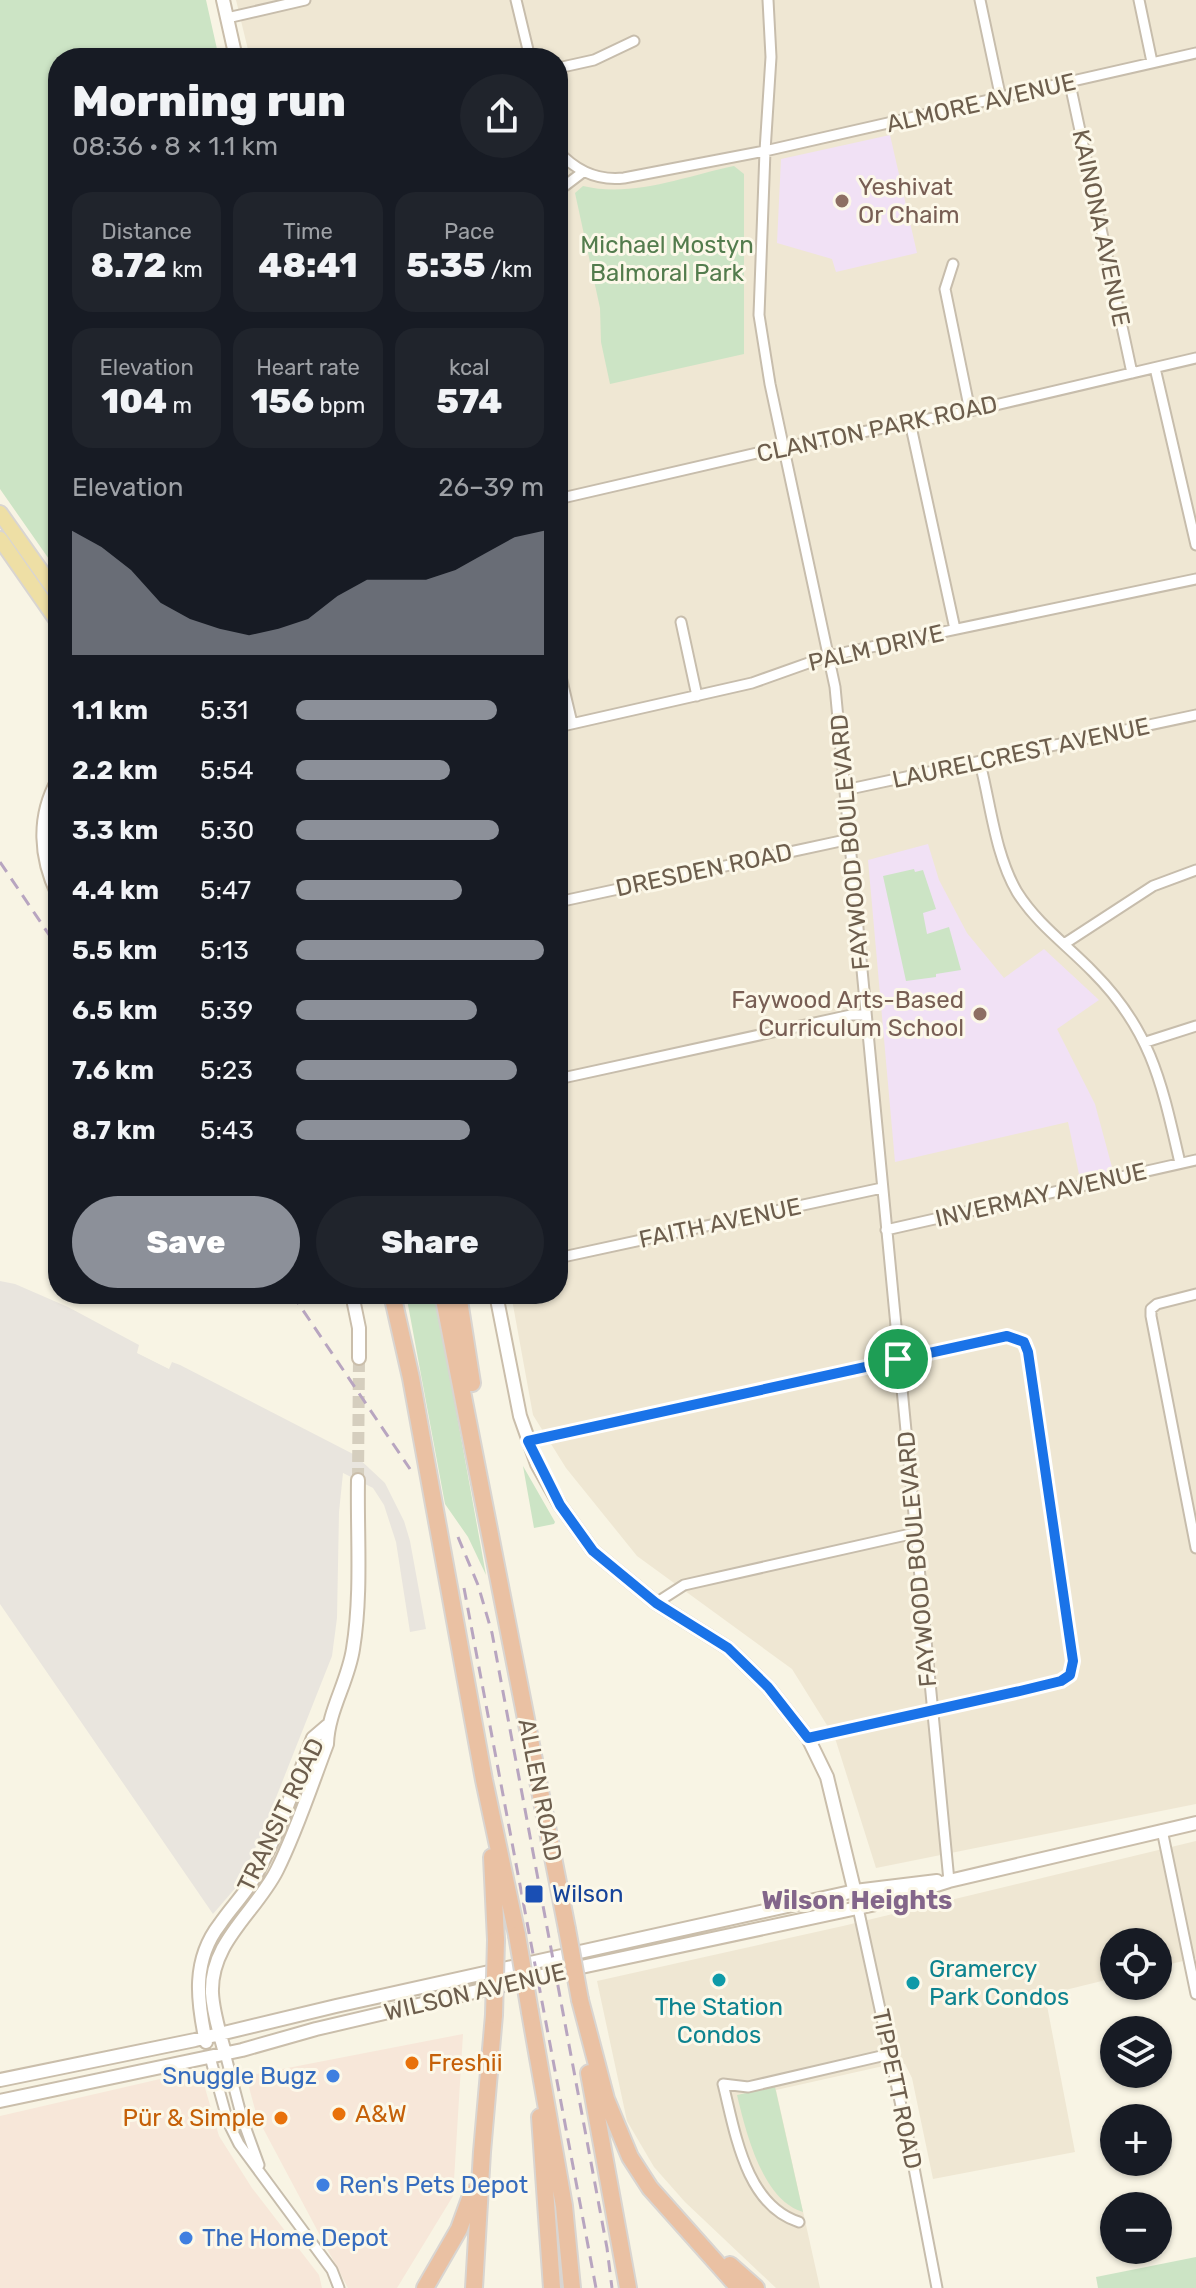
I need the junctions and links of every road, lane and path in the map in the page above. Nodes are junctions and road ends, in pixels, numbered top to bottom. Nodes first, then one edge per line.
1 (223, 0) edge
2 (305, 0) edge
3 (516, 0) edge
4 (768, 0) edge
5 (980, 0) edge
6 (1139, 0) edge
7 (227, 18) junction
8 (634, 41) dead end
9 (234, 48) edge
10 (528, 48) edge
11 (1196, 53) edge
12 (1152, 62) junction
13 (568, 66) edge
14 (1070, 84) junction
15 (1001, 99) junction
16 (765, 151) junction
17 (568, 162) edge
18 (583, 172) junction
19 (568, 183) edge
20 (953, 264) dead end
21 (1196, 358) edge
22 (1155, 368) junction
23 (1132, 373) junction
24 (970, 411) junction
25 (910, 422) junction
26 (783, 448) junction
27 (568, 497) edge
28 (0, 513) edge
29 (0, 539) edge
30 (1196, 545) edge
31 (1196, 579) edge
32 (48, 581) edge
33 (48, 608) edge
34 (681, 622) dead end
35 (955, 629) junction
36 (828, 656) junction
37 (697, 696) junction
38 (568, 706) edge
39 (1196, 715) edge
40 (572, 723) junction
41 (568, 724) edge
42 (980, 763) junction
43 (845, 790) junction
44 (48, 804) edge
45 (850, 839) junction
46 (48, 868) edge
47 (1196, 870) edge
48 (568, 900) edge
49 (1064, 944) junction
50 (866, 1015) junction
51 (1196, 1026) edge
52 (1146, 1042) junction
53 (568, 1077) edge
54 (1196, 1160) edge
55 (1180, 1163) junction
56 (882, 1188) junction
57 (886, 1230) junction
58 (568, 1256) edge
59 (1196, 1294) edge
60 (354, 1304) edge
61 (394, 1304) edge
62 (445, 1304) edge
63 (459, 1304) edge
64 (498, 1304) edge
65 (359, 1358) tunnel mouth
66 (898, 1359) junction
67 (528, 1441) junction
68 (358, 1480) tunnel mouth
69 (485, 1504) junction
70 (915, 1533) junction
71 (1196, 1548) edge
72 (656, 1603) junction
73 (931, 1710) junction
74 (327, 1726) junction
75 (808, 1738) junction
76 (484, 1780) junction
77 (1196, 1823) edge
78 (1162, 1830) junction
79 (949, 1881) junction
80 (855, 1891) junction
81 (858, 1908) junction
82 (1192, 1960) edge
83 (1196, 1994) edge
84 (580, 2000) junction
85 (220, 2033) junction
86 (205, 2037) junction
87 (537, 2051) junction
88 (225, 2053) junction
89 (890, 2054) junction
90 (210, 2057) junction
91 (0, 2080) edge
92 (0, 2101) edge
93 (482, 2152) junction
94 (262, 2173) junction
95 (799, 2222) dead end
96 (692, 2233) junction
97 (339, 2288) edge
98 (425, 2288) edge
99 (474, 2288) edge
100 (552, 2288) edge
101 (572, 2288) edge
102 (628, 2288) edge
103 (739, 2288) edge
104 (756, 2288) edge
105 (937, 2288) edge

1 - 7 main road
2 - 7 street
3 - 10 street
4 - 16 street, FAYWOOD BOULEVARD
5 - 15 street
6 - 12 street
7 - 9 main road
8 - 13 street
11 - 12 street, ALMORE AVENUE
12 - 14 street, ALMORE AVENUE
14 - 15 street, ALMORE AVENUE
14 - 23 street, KAINONA AVENUE
15 - 16 street, ALMORE AVENUE
16 - 18 street, ALMORE AVENUE
16 - 26 street, FAYWOOD BOULEVARD
17 - 18 street
18 - 19 street
20 - 24 street
21 - 22 street, CLANTON PARK ROAD
22 - 23 street, CLANTON PARK ROAD
22 - 30 street
23 - 24 street, CLANTON PARK ROAD
24 - 25 street, CLANTON PARK ROAD
25 - 26 street, CLANTON PARK ROAD
25 - 35 street
26 - 27 street, CLANTON PARK ROAD
26 - 36 street, FAYWOOD BOULEVARD
28 - 32 main road
29 - 33 main road
31 - 35 street, PALM DRIVE
34 - 37 street
35 - 36 street, PALM DRIVE
36 - 37 street, PALM DRIVE
36 - 43 street, FAYWOOD BOULEVARD
37 - 40 street, PALM DRIVE
38 - 40 street
39 - 42 street, LAURELCREST AVENUE
40 - 41 street, PALM DRIVE
42 - 43 street, LAURELCREST AVENUE
42 - 49 street
43 - 45 street, FAYWOOD BOULEVARD
44 - 46 main road
45 - 48 street, DRESDEN ROAD
45 - 50 street, FAYWOOD BOULEVARD
47 - 49 street
49 - 52 street
50 - 53 street
50 - 56 street, FAYWOOD BOULEVARD
51 - 52 street
52 - 55 street
54 - 55 street, INVERMAY AVENUE
55 - 57 street, INVERMAY AVENUE
56 - 57 street, FAYWOOD BOULEVARD
56 - 58 street, FAITH AVENUE
57 - 66 street, FAYWOOD BOULEVARD
59 - 71 street
60 - 65 main road
61 - 76 highway
62 - 69 highway, ALLEN ROAD
63 - 69 highway
64 - 67 main road, TIPPETT ROAD
66 - 67 street
66 - 70 street, FAYWOOD BOULEVARD
66 - 73 street
67 - 72 main road, TIPPETT ROAD
68 - 74 main road, TRANSIT ROAD
69 - 84 highway, ALLEN ROAD, bridge
70 - 72 street
70 - 73 street, FAYWOOD BOULEVARD
72 - 75 main road, TIPPETT ROAD
73 - 75 street
73 - 79 street, FAYWOOD BOULEVARD
74 - 85 main road, TRANSIT ROAD
74 - 86 main road, TRANSIT ROAD
75 - 80 main road, TIPPETT ROAD
76 - 87 highway, bridge
76 - 93 highway, bridge
77 - 78 main road, WILSON AVENUE
78 - 79 main road, WILSON AVENUE
78 - 82 street
79 - 80 main road, WILSON AVENUE
79 - 81 main road, WILSON AVENUE
80 - 81 main road, TIPPETT ROAD
80 - 85 main road, WILSON AVENUE
81 - 88 main road, WILSON AVENUE
81 - 89 street, TIPPETT ROAD
82 - 83 street
84 - 96 highway
84 - 102 highway, ALLEN ROAD
85 - 86 main road, WILSON AVENUE
85 - 88 main road, TRANSIT ROAD
86 - 90 main road, TRANSIT ROAD
86 - 91 main road, WILSON AVENUE
87 - 100 highway
87 - 101 highway
88 - 90 main road, WILSON AVENUE
88 - 94 street
89 - 95 street
89 - 105 street, TIPPETT ROAD
90 - 92 main road, WILSON AVENUE
90 - 94 street
93 - 98 highway
93 - 99 highway
94 - 97 street
96 - 103 highway
96 - 104 highway

